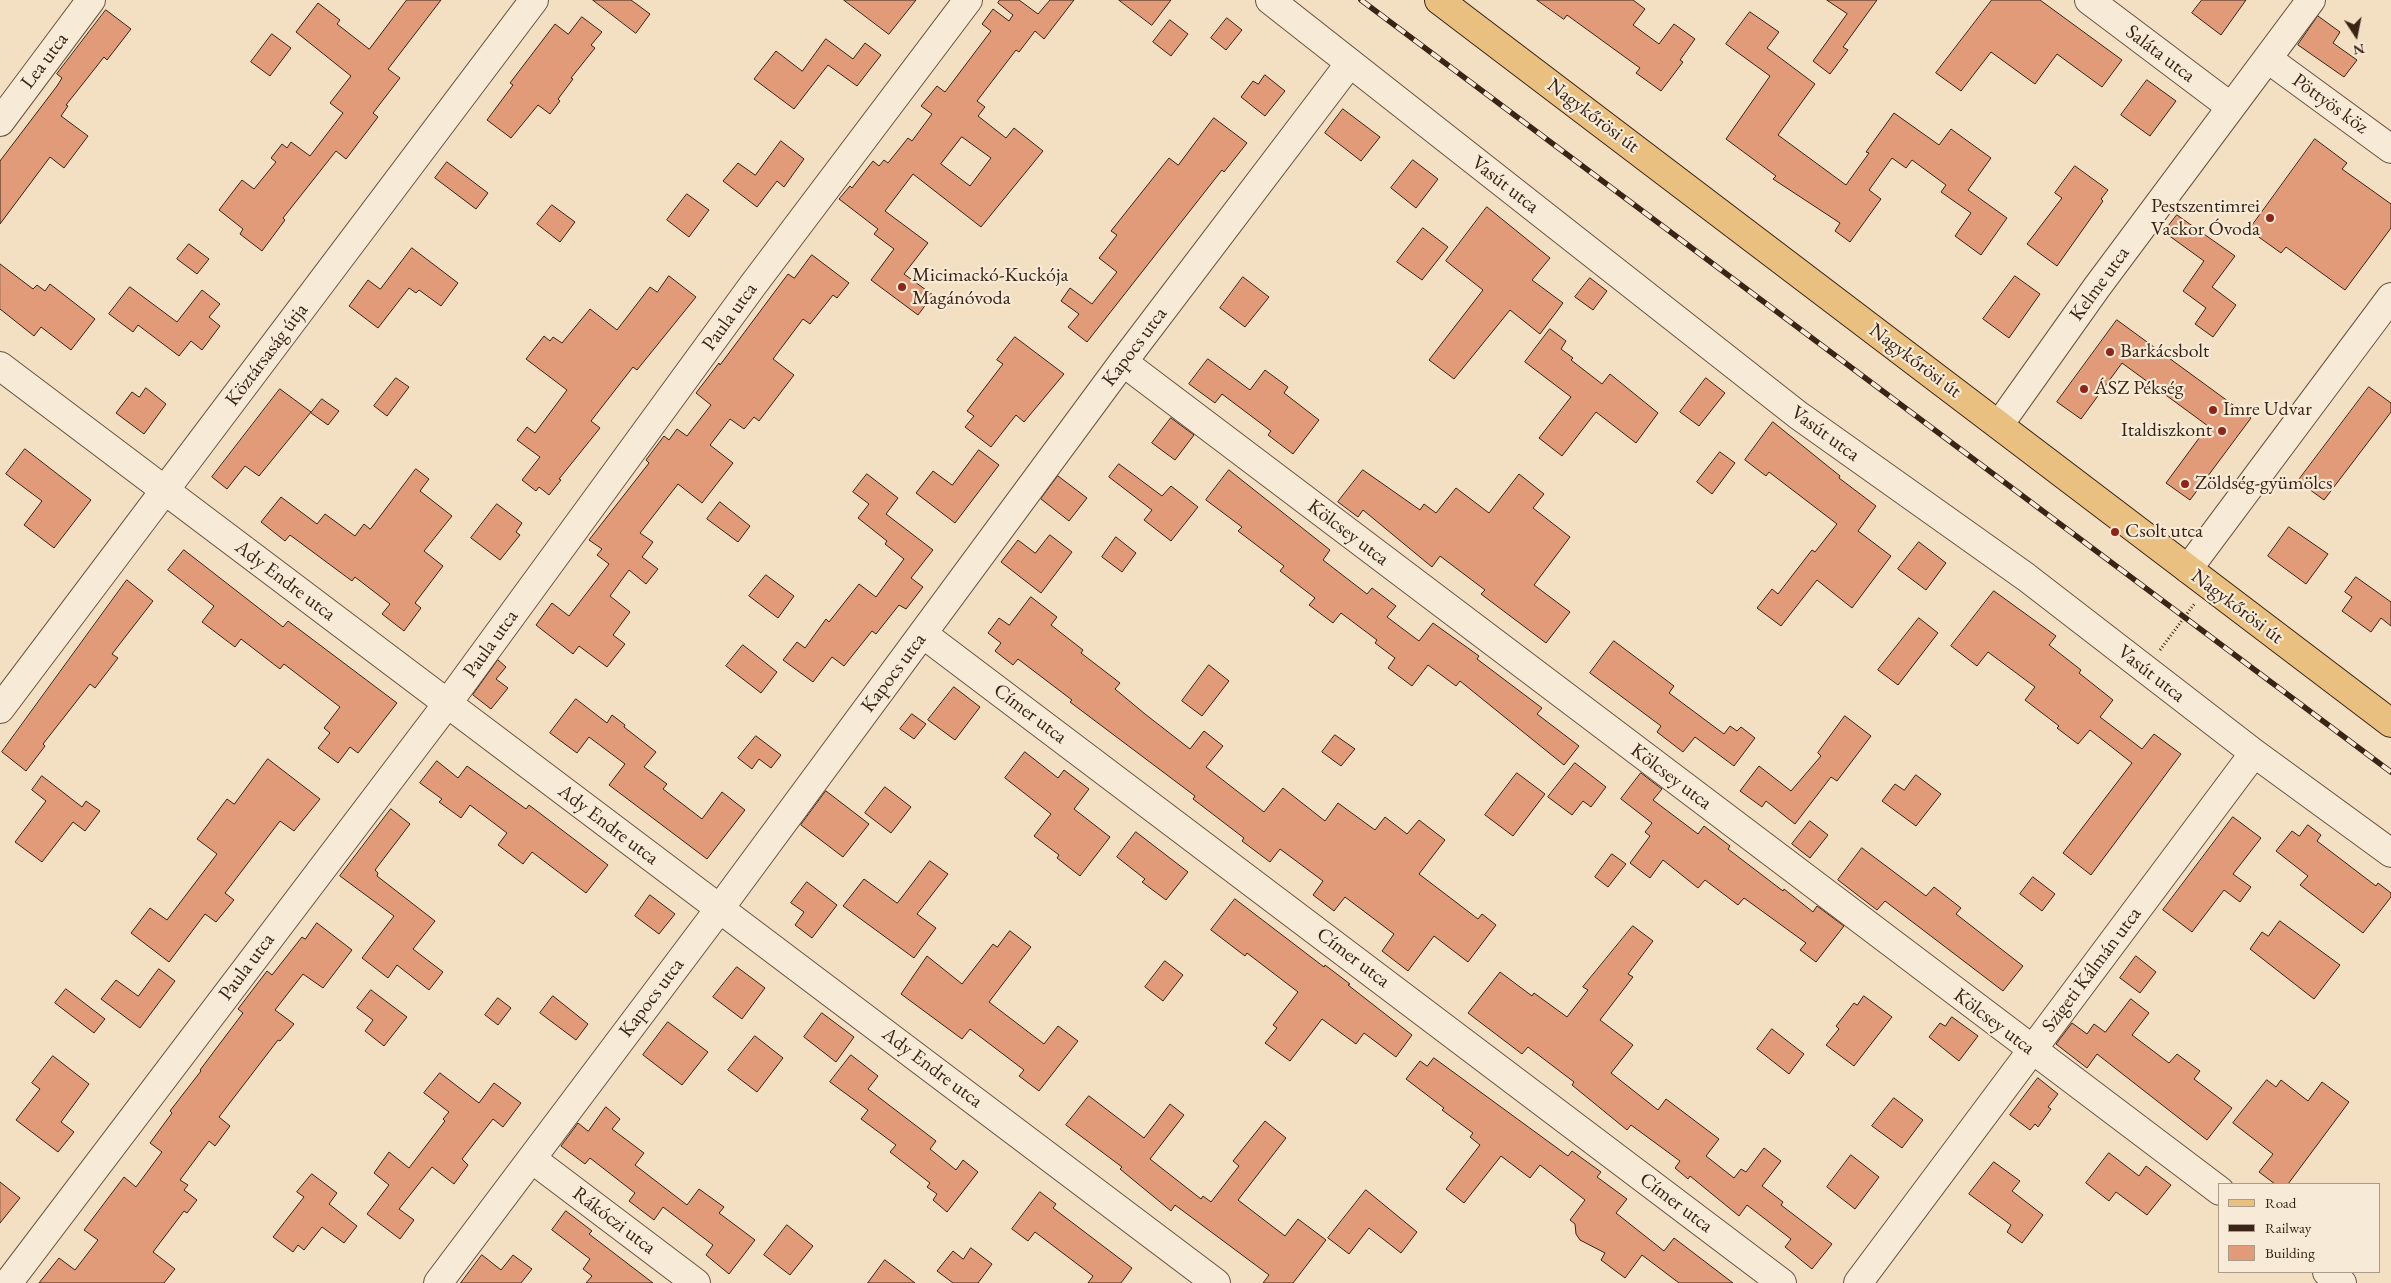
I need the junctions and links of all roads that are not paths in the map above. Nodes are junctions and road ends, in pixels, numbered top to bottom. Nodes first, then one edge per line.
1 (91, 0) edge
2 (534, 0) edge
3 (968, 0) edge
4 (1270, 0) edge
5 (1439, 0) edge
6 (2089, 0) edge
7 (2311, 0) edge
8 (2268, 59) junction
9 (1350, 64) junction
10 (2231, 107) junction
11 (0, 122) edge
12 (2391, 149) edge
13 (2391, 297) edge
14 (1123, 362) junction
15 (0, 366) edge
16 (1999, 424) junction
17 (166, 490) junction
18 (2188, 569) junction
19 (923, 634) junction
20 (446, 704) junction
21 (0, 709) edge
22 (2391, 723) edge
23 (2254, 753) junction
24 (2391, 853) edge
25 (720, 908) junction
26 (2032, 1050) junction
27 (532, 1159) junction
28 (2218, 1190) edge
29 (2328, 1273) edge
30 (8, 1283) edge
31 (438, 1283) edge
32 (696, 1283) edge
33 (1216, 1283) edge
34 (1782, 1283) edge
35 (1858, 1283) edge
36 (2342, 1283) edge

1 - 11 street, Lea utca
2 - 17 street, Köztársaság útja
3 - 20 street, Paula utca
4 - 9 street, Vasút utca
5 - 16 main road, Nagykőrösi út
6 - 10 street, Saláta utca
7 - 8 street, Kelme utca
8 - 10 street, Kelme utca
8 - 12 street, Pöttyös köz
9 - 14 street, Kapocs utca
9 - 23 street, Vasút utca
10 - 16 street, Kelme utca
13 - 18 street
14 - 19 street, Kapocs utca
14 - 26 street, Kölcsey utca
15 - 17 street, Ady Endre utca
16 - 18 main road, Nagykőrösi út
17 - 20 street, Ady Endre utca
17 - 21 street, Köztársaság útja
18 - 22 main road, Nagykőrösi út
19 - 25 street, Kapocs utca
19 - 34 street, Címer utca
20 - 25 street, Ady Endre utca
20 - 30 street, Paula utca
23 - 24 street, Vasút utca
23 - 26 street, Szigeti Kálmán utca
25 - 27 street, Kapocs utca
25 - 33 street, Ady Endre utca
26 - 28 street, Kölcsey utca
26 - 35 street, Szigeti Kálmán utca
27 - 31 street, Kapocs utca
27 - 32 street, Rákóczi utca
29 - 36 street

